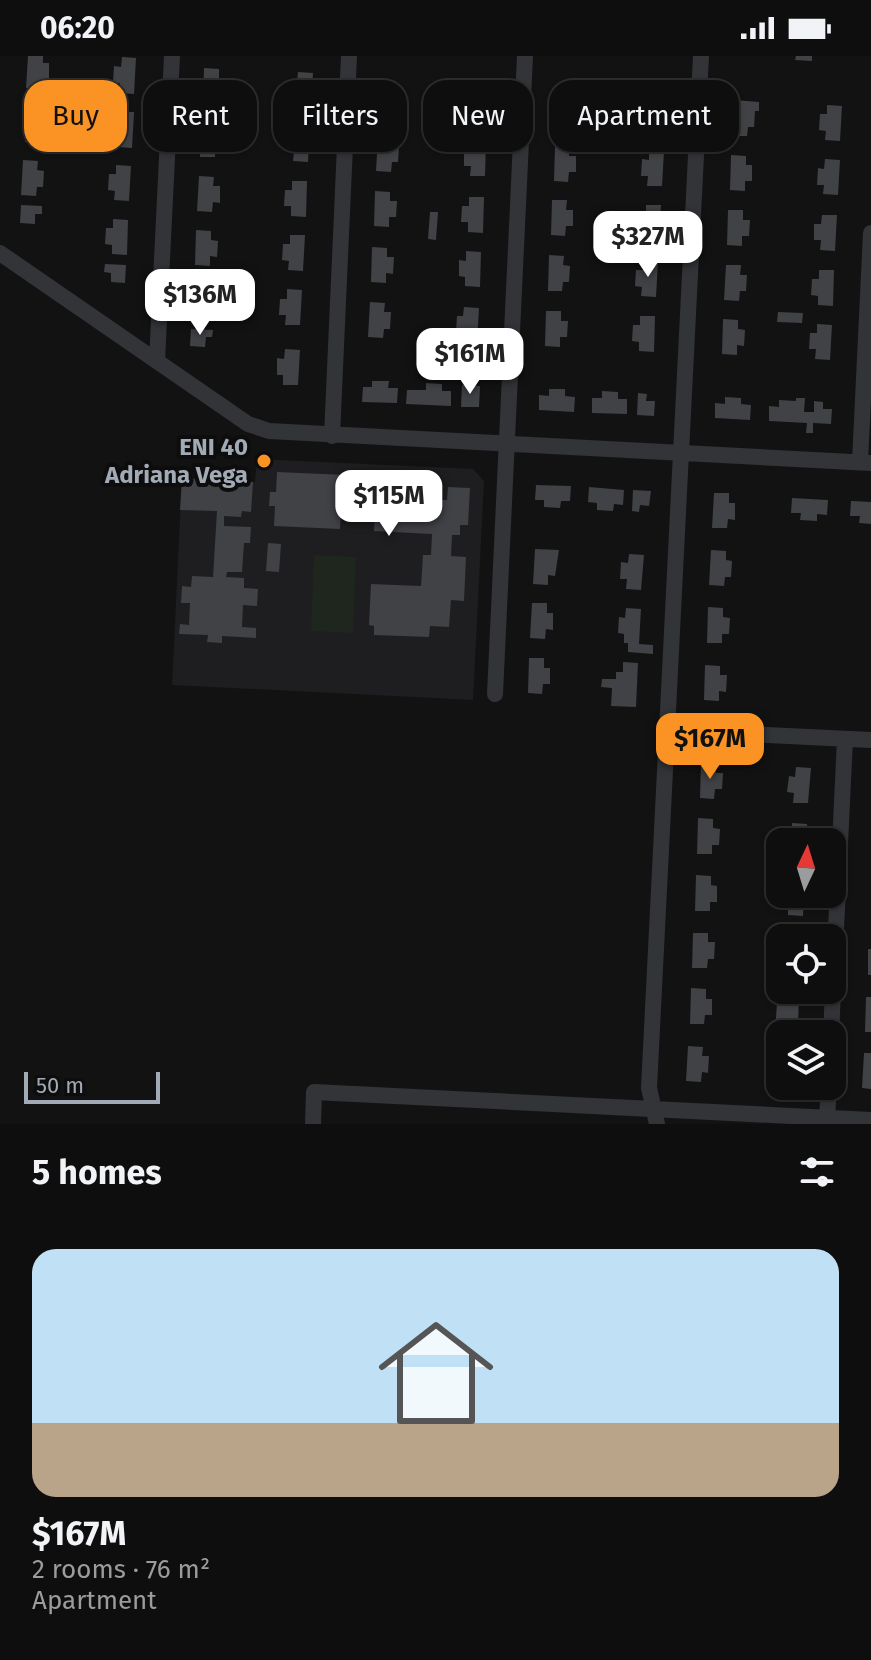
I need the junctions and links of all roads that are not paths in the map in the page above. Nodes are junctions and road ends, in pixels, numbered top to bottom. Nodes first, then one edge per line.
1 (172, 56) edge
2 (349, 56) edge
3 (525, 56) edge
4 (701, 56) edge
5 (871, 233) edge
6 (0, 253) edge
7 (157, 361) junction
8 (332, 436) junction
9 (507, 445) junction
10 (681, 453) junction
11 (866, 463) edge
12 (495, 694) dead end
13 (667, 730) junction
14 (845, 739) junction
15 (871, 740) edge
16 (832, 1020) edge
17 (828, 1100) edge
18 (655, 1117) edge
19 (827, 1118) junction
20 (871, 1120) edge
21 (313, 1124) edge

1 - 7 street
2 - 8 street
3 - 9 street
4 - 10 street
5 - 11 street
6 - 7 street
7 - 8 street
8 - 9 street
9 - 10 street
9 - 12 street
10 - 11 street
10 - 13 street
13 - 14 street
13 - 18 street
14 - 15 street
14 - 16 street
17 - 19 street
18 - 19 street
18 - 21 street
19 - 20 street

